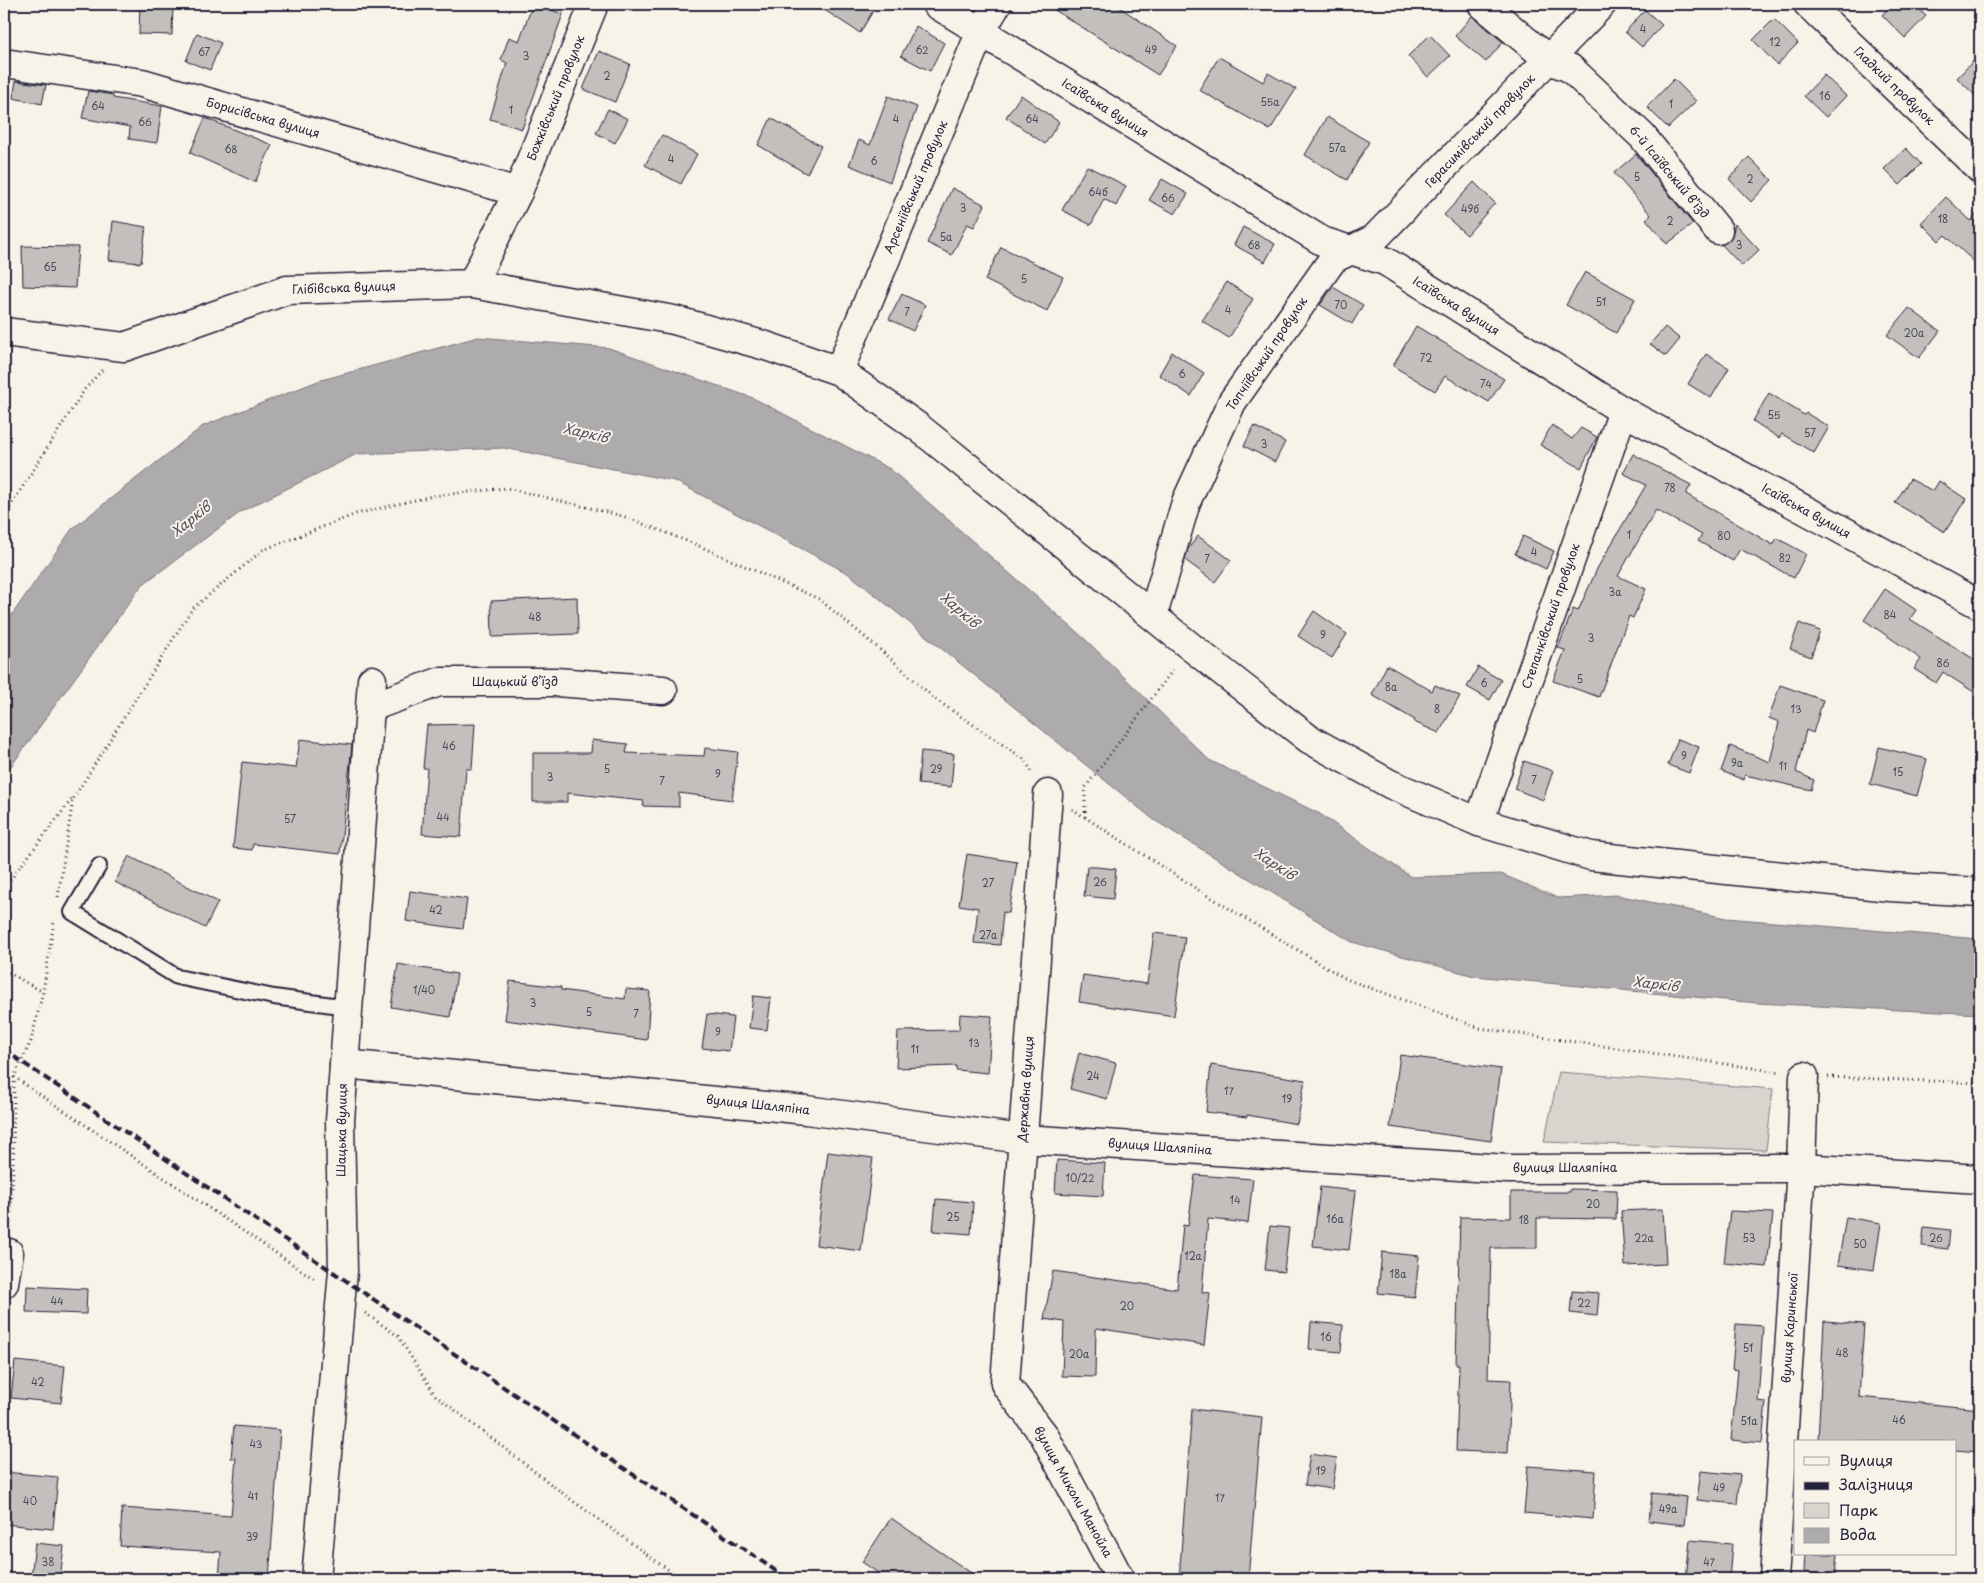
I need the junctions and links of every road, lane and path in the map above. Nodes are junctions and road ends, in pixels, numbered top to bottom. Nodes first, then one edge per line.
1 (594, 4) edge
2 (936, 4) edge
3 (997, 4) edge
4 (1482, 4) edge
5 (1602, 4) edge
6 (1808, 4) edge
7 (981, 31) junction
8 (1549, 60) junction
9 (4, 63) edge
10 (1980, 169) edge
11 (518, 192) junction
12 (1718, 230) dead end
13 (1352, 251) junction
14 (472, 284) junction
15 (4, 332) edge
16 (124, 347) junction
17 (839, 372) junction
18 (1623, 411) junction
19 (4, 516) edge
20 (1975, 595) edge
21 (1153, 615) junction
22 (372, 680) dead end
23 (1162, 681) dead end
24 (663, 690) dead end
25 (371, 707) junction
26 (1048, 794) junction
27 (73, 799) junction
28 (1085, 817) junction
29 (1479, 822) junction
30 (99, 866) dead end
31 (4, 888) edge
32 (1980, 892) edge
33 (56, 906) dead end
34 (55, 913) dead end
35 (4, 970) edge
36 (43, 992) junction
37 (347, 1007) junction
38 (344, 1064) junction
39 (1804, 1076) junction
40 (1980, 1083) edge
41 (1022, 1139) junction
42 (1801, 1168) junction
43 (4, 1172) edge
44 (14, 1172) junction
45 (1980, 1179) edge
46 (9, 1253) joint
47 (4, 1283) edge
48 (1005, 1384) joint
49 (316, 1579) edge
50 (1120, 1579) edge
51 (1774, 1579) edge

1 - 11 street, Божківський провулок
2 - 7 street, Ісаївська вулиця
3 - 7 street, Арсеніївський провулок
4 - 8 street, 6-й Ісаївський в’їзд
5 - 8 street, Герасимівський провулок
6 - 10 street, Гладкий провулок
7 - 13 street, Ісаївська вулиця
7 - 17 street, Арсеніївський провулок
8 - 12 street, 6-й Ісаївський в’їзд
8 - 13 street, Герасимівський провулок
9 - 11 street, Борисівська вулиця
11 - 14 street
13 - 18 street, Ісаївська вулиця
13 - 21 street, Топчіївський провулок
14 - 16 street, Глібівська вулиця
14 - 17 street, Глібівська вулиця
15 - 16 street, Глібівська вулиця
16 - 19 path
17 - 21 street, Глібівська вулиця
18 - 20 street, Ісаївська вулиця
18 - 29 street, Степанківський провулок
21 - 29 street, Глібівська вулиця
22 - 25 street, Шацька вулиця
23 - 28 path
24 - 25 street, Шацький в’їзд
25 - 37 street, Шацька вулиця
26 - 27 path
26 - 28 path
26 - 41 street, Державна вулиця
27 - 31 path
27 - 33 path
28 - 39 path
29 - 32 street, Глібівська вулиця
30 - 37 lane
34 - 36 path
35 - 36 path
36 - 44 path
37 - 38 street, Шацька вулиця
38 - 41 street, вулиця Шаляпіна
38 - 49 street, Шацька вулиця
39 - 40 path
39 - 42 street, вулиця Каринської
41 - 42 street, вулиця Шаляпіна
41 - 48 street, Державна вулиця
42 - 45 street, вулиця Шаляпіна
42 - 51 street, вулиця Каринської
43 - 44 path
44 - 46 path
46 - 47 street
48 - 50 street, вулиця Миколи Манойла

